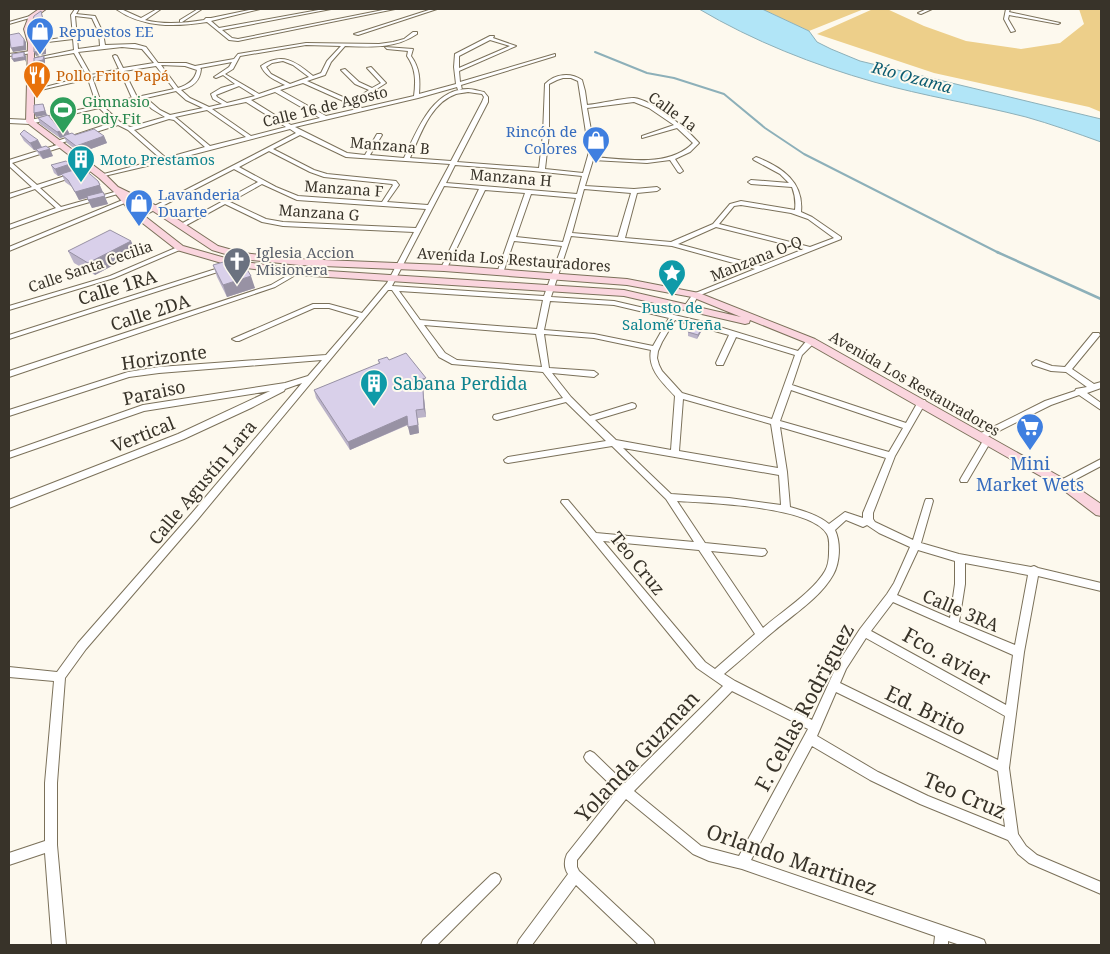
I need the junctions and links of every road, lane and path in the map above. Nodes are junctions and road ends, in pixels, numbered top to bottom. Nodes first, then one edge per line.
1 (43, 9) edge
2 (77, 9) edge
3 (119, 9) edge
4 (159, 9) edge
5 (200, 9) edge
6 (238, 9) edge
7 (258, 9) edge
8 (329, 9) edge
9 (358, 9) edge
10 (393, 9) edge
11 (435, 9) edge
12 (930, 9) edge
13 (318, 11) junction
14 (1008, 11) edge
15 (920, 13) dead end
16 (1038, 13) dead end
17 (230, 14) junction
18 (73, 15) junction
19 (17, 16) dead end
20 (28, 17) junction
21 (279, 18) junction
22 (367, 18) junction
23 (1035, 18) junction
24 (206, 19) junction
25 (141, 20) junction
26 (332, 22) junction
27 (9, 23) edge
28 (178, 23) junction
29 (254, 23) junction
30 (1058, 23) dead end
31 (1032, 26) dead end
32 (376, 27) junction
33 (183, 28) dead end
34 (219, 29) junction
35 (293, 29) junction
36 (1014, 31) dead end
37 (414, 33) dead end
38 (267, 34) junction
39 (356, 34) dead end
40 (495, 35) dead end
41 (74, 37) junction
42 (489, 38) junction
43 (31, 44) junction
44 (344, 45) junction
45 (368, 45) junction
46 (103, 48) junction
47 (76, 52) junction
48 (553, 55) dead end
49 (10, 56) edge
50 (31, 56) junction
51 (115, 56) dead end
52 (235, 60) junction
53 (156, 63) junction
54 (196, 67) junction
55 (369, 68) dead end
56 (123, 70) junction
57 (343, 70) dead end
58 (458, 70) junction
59 (225, 75) dead end
60 (216, 77) dead end
61 (90, 78) junction
62 (311, 78) junction
63 (303, 81) junction
64 (239, 84) junction
65 (290, 86) junction
66 (460, 88) junction
67 (176, 89) junction
68 (372, 90) junction
69 (277, 91) junction
70 (32, 92) junction
71 (260, 96) junction
72 (143, 97) junction
73 (416, 97) junction
74 (135, 99) junction
75 (247, 100) junction
76 (352, 102) junction
77 (226, 104) junction
78 (100, 106) junction
79 (585, 107) junction
80 (208, 109) junction
81 (361, 109) junction
82 (169, 117) junction
83 (325, 118) junction
84 (9, 121) edge
85 (30, 122) junction
86 (118, 123) junction
87 (677, 126) junction
88 (291, 127) junction
89 (130, 129) junction
90 (300, 133) junction
91 (379, 135) dead end
92 (250, 137) junction
93 (644, 137) dead end
94 (58, 144) junction
95 (209, 148) junction
96 (269, 149) junction
97 (366, 157) junction
98 (590, 158) junction
99 (672, 158) junction
100 (756, 158) dead end
101 (166, 160) junction
102 (406, 160) junction
103 (9, 162) edge
104 (452, 163) junction
105 (234, 167) junction
106 (92, 168) junction
107 (542, 170) junction
108 (680, 171) dead end
109 (585, 175) junction
110 (102, 176) junction
111 (261, 182) junction
112 (751, 182) dead end
113 (441, 184) junction
114 (794, 185) junction
115 (35, 187) junction
116 (581, 187) junction
117 (484, 188) junction
118 (657, 189) dead end
119 (116, 191) junction
120 (529, 191) junction
121 (634, 191) junction
122 (9, 196) edge
123 (579, 196) junction
124 (125, 201) junction
125 (226, 202) junction
126 (384, 203) junction
127 (428, 207) junction
128 (60, 209) junction
129 (156, 209) junction
130 (798, 213) junction
131 (139, 216) junction
132 (10, 224) edge
133 (715, 225) junction
134 (181, 226) junction
135 (416, 230) junction
136 (568, 234) junction
137 (512, 239) junction
138 (621, 239) junction
139 (566, 244) junction
140 (672, 244) junction
141 (180, 248) junction
142 (9, 249) edge
143 (811, 249) junction
144 (235, 264) junction
145 (398, 267) junction
146 (444, 268) junction
147 (763, 269) junction
148 (297, 272) junction
149 (500, 273) junction
150 (554, 276) junction
151 (392, 278) junction
152 (390, 288) junction
153 (548, 293) junction
154 (695, 295) junction
155 (9, 308) edge
156 (687, 308) junction
157 (364, 316) junction
158 (673, 317) junction
159 (418, 322) junction
160 (778, 328) junction
161 (540, 333) junction
162 (732, 335) junction
163 (1096, 335) dead end
164 (9, 337) edge
165 (236, 339) dead end
166 (811, 341) junction
167 (655, 349) junction
168 (799, 354) junction
169 (329, 356) junction
170 (720, 363) dead end
171 (1036, 363) dead end
172 (1068, 370) junction
173 (546, 371) junction
174 (9, 374) edge
175 (594, 374) dead end
176 (311, 378) junction
177 (286, 386) junction
178 (788, 386) junction
179 (1098, 386) edge
180 (1079, 391) junction
181 (679, 396) junction
182 (568, 399) junction
183 (922, 402) junction
184 (632, 406) dead end
185 (1101, 407) edge
186 (9, 413) edge
187 (497, 417) dead end
188 (590, 419) junction
189 (775, 423) junction
190 (906, 426) junction
191 (984, 439) junction
192 (614, 442) junction
193 (675, 453) junction
194 (9, 455) edge
195 (891, 456) junction
196 (508, 460) dead end
197 (1101, 462) edge
198 (783, 472) junction
199 (964, 480) dead end
200 (1062, 483) junction
201 (669, 498) junction
202 (929, 501) dead end
203 (565, 502) dead end
204 (9, 504) edge
205 (786, 509) junction
206 (1101, 511) edge
207 (868, 520) junction
208 (830, 529) junction
209 (593, 536) junction
210 (916, 544) junction
211 (702, 546) junction
212 (762, 552) dead end
213 (960, 558) junction
214 (1034, 570) junction
215 (1101, 587) edge
216 (891, 597) junction
217 (954, 624) junction
218 (864, 632) junction
219 (762, 635) junction
220 (1019, 652) junction
221 (9, 672) edge
222 (716, 675) junction
223 (60, 676) junction
224 (731, 685) junction
225 (833, 685) junction
226 (1011, 714) junction
227 (812, 733) junction
228 (590, 757) dead end
229 (1003, 768) junction
230 (625, 791) junction
231 (1012, 836) junction
232 (51, 845) junction
233 (9, 859) edge
234 (742, 863) junction
235 (575, 875) junction
236 (495, 879) dead end
237 (1101, 888) edge
238 (941, 939) edge
239 (59, 945) edge
240 (428, 945) edge
241 (524, 945) edge
242 (648, 945) edge
243 (979, 945) edge

1 - 20 street
2 - 18 street
3 - 25 street
4 - 25 street
5 - 28 street
6 - 17 street
7 - 17 street
8 - 13 street
9 - 22 street
10 - 22 street
11 - 32 street
12 - 15 street
13 - 21 street
13 - 26 street
14 - 23 street
14 - 36 street
16 - 23 street
17 - 24 street
18 - 41 street
18 - 46 street
19 - 20 street
20 - 27 street
20 - 43 street
21 - 29 street
21 - 35 street
22 - 26 street
22 - 32 street
23 - 30 street
23 - 31 street
24 - 28 street
24 - 34 street
25 - 28 street
26 - 35 street
28 - 33 street
29 - 34 street
29 - 38 street
32 - 39 street
34 - 38 street
35 - 38 street
37 - 45 street
40 - 42 street
41 - 43 street
41 - 47 street
42 - 58 street
42 - 58 street
43 - 50 street
44 - 45 street
44 - 52 street
44 - 62 street
45 - 73 street
46 - 47 street
46 - 53 street
47 - 50 street
47 - 61 street
48 - 66 street, Calle 16 de Agosto
49 - 50 street
50 - 70 street
51 - 56 street
52 - 54 street
52 - 60 street
53 - 54 street
53 - 56 street
53 - 67 street
54 - 67 street
55 - 68 street
56 - 61 street
56 - 74 street
57 - 68 street
58 - 66 street
59 - 64 street
61 - 70 street
61 - 78 street
62 - 63 street
62 - 65 street
63 - 65 street
63 - 76 street
64 - 71 street
64 - 77 street
65 - 69 street
66 - 73 street, Calle 16 de Agosto
66 - 102 street
66 - 104 street, Calle Agustín Lara
67 - 72 street
67 - 80 street
68 - 76 street
69 - 71 street
69 - 83 street
70 - 85 street
71 - 75 street
72 - 74 street
72 - 82 street
73 - 81 street, Calle 16 de Agosto
74 - 78 street
75 - 77 street
75 - 88 street, Manzana B
76 - 81 street
77 - 80 street
78 - 85 street
78 - 86 street
79 - 87 street, Calle 1a
79 - 98 street
79 - 107 street
80 - 82 street
80 - 92 street
81 - 83 street, Calle 16 de Agosto
82 - 89 street
82 - 95 street
83 - 88 street, Calle 16 de Agosto
84 - 85 street
85 - 94 street, Avenida Los Restauradores
86 - 89 street
86 - 94 street
87 - 93 street
87 - 99 street, Calle 1a
88 - 90 street, Manzana B
88 - 92 street, Calle 16 de Agosto
89 - 101 street
90 - 96 street
90 - 97 street, Manzana B
91 - 97 street
92 - 95 street, Calle 16 de Agosto
94 - 103 street
94 - 106 street, Avenida Los Restauradores
95 - 101 street, Calle 16 de Agosto
96 - 105 street
96 - 126 street
97 - 102 street, Manzana B
98 - 99 street, Calle 1a
98 - 109 street
99 - 108 street
100 - 114 street
101 - 110 street, Calle 16 de Agosto
102 - 104 street, Manzana B
103 - 115 street
104 - 107 street
104 - 113 street, Calle Agustín Lara
105 - 111 street, Manzana F
105 - 129 street
106 - 110 street, Avenida Los Restauradores
106 - 115 street
107 - 109 street
109 - 116 street
110 - 119 street, Avenida Los Restauradores
111 - 125 street
111 - 126 street, Manzana F
112 - 114 street
113 - 117 street, Manzana H
113 - 127 street, Calle Agustín Lara
114 - 130 street
115 - 122 street
115 - 128 street
116 - 121 street
116 - 123 street
117 - 120 street, Manzana H
117 - 146 street
118 - 121 street
119 - 124 street
119 - 128 street
119 - 129 street, Avenida Los Restauradores
120 - 123 street, Manzana H
120 - 137 street
121 - 138 street
123 - 136 street
124 - 131 street
124 - 142 street
125 - 134 street
125 - 135 street, Manzana G
126 - 127 street, Manzana F
127 - 135 street, Calle Agustín Lara
128 - 132 street
129 - 131 street
129 - 134 street, Avenida Los Restauradores
130 - 133 street
130 - 143 street, Manzana O-Q
131 - 141 street
133 - 140 street
133 - 143 street
134 - 145 street, Avenida Los Restauradores
135 - 145 street, Calle Agustín Lara
136 - 138 street
136 - 139 street
137 - 139 street
137 - 149 street
138 - 140 street
139 - 150 street
140 - 147 street
141 - 144 street
141 - 155 street, Calle Santa Cecilia
143 - 147 street, Manzana O-Q
144 - 148 street
144 - 164 street, Calle 1RA
145 - 146 street, Avenida Los Restauradores
145 - 151 street, Calle Agustín Lara
146 - 149 street, Avenida Los Restauradores
147 - 154 street, Manzana O-Q
148 - 151 street
148 - 174 street, Calle 2DA
149 - 150 street, Avenida Los Restauradores
150 - 153 street
150 - 154 street, Avenida Los Restauradores
151 - 152 street, Calle Agustín Lara
151 - 153 street
152 - 153 street
152 - 157 street, Calle Agustín Lara
152 - 159 street
153 - 156 street
153 - 158 street
153 - 161 street
154 - 156 street, Manzana O-Q
154 - 160 street, Avenida Los Restauradores
156 - 160 street
157 - 165 street
157 - 169 street, Calle Agustín Lara
158 - 162 street
158 - 167 street
159 - 161 street
159 - 173 street
160 - 166 street, Avenida Los Restauradores
161 - 167 street
161 - 173 street
162 - 168 street
162 - 170 street
163 - 172 street
166 - 168 street
166 - 183 street, Avenida Los Restauradores
167 - 181 street
168 - 178 street
169 - 176 street, Calle Agustín Lara
169 - 186 street, Horizonte
171 - 172 street
172 - 179 street
173 - 175 street
173 - 182 street
176 - 177 street, Paraiso
176 - 223 street, Calle Agustín Lara
177 - 194 street, Paraiso
177 - 204 street, Vertical
178 - 189 street
178 - 190 street
179 - 180 street
180 - 185 street
180 - 191 street
181 - 189 street
181 - 193 street
182 - 187 street
182 - 188 street
183 - 190 street
183 - 191 street, Avenida Los Restauradores
184 - 188 street
188 - 192 street
189 - 195 street
189 - 198 street
190 - 195 street
191 - 199 street
191 - 200 street, Avenida Los Restauradores
192 - 193 street
192 - 196 street
192 - 201 street
193 - 198 street
195 - 207 street
197 - 200 street
198 - 205 street
200 - 206 street, Avenida Los Restauradores
201 - 205 street
201 - 211 street
202 - 210 street, F. Cellas Rodriguez
203 - 209 street, Teo Cruz
205 - 208 street
207 - 208 street
207 - 210 street
208 - 219 street
209 - 211 street
209 - 222 street, Teo Cruz
210 - 213 street
210 - 216 street, F. Cellas Rodriguez
211 - 212 street
211 - 219 street
213 - 214 street
213 - 217 street
214 - 215 street
214 - 220 street
216 - 217 street, Calle 3RA
216 - 218 street, F. Cellas Rodriguez
217 - 220 street, Calle 3RA
218 - 225 street, F. Cellas Rodriguez
218 - 226 street, Fco. avier
219 - 222 street
220 - 226 street
221 - 223 street
222 - 224 street, Teo Cruz
223 - 232 street
224 - 227 street, Teo Cruz
224 - 230 street, Yolanda Guzman
225 - 227 street, F. Cellas Rodriguez
225 - 229 street, Ed. Brito
226 - 229 street
227 - 231 street, Teo Cruz
227 - 234 street, F. Cellas Rodriguez
228 - 230 street, Orlando Martinez
229 - 231 street
230 - 234 street, Orlando Martinez
230 - 235 street, Yolanda Guzman
231 - 237 street, Teo Cruz
232 - 233 street
232 - 239 street
234 - 238 street, Orlando Martinez
235 - 241 street
235 - 242 street
236 - 240 street
238 - 243 street, Orlando Martinez

